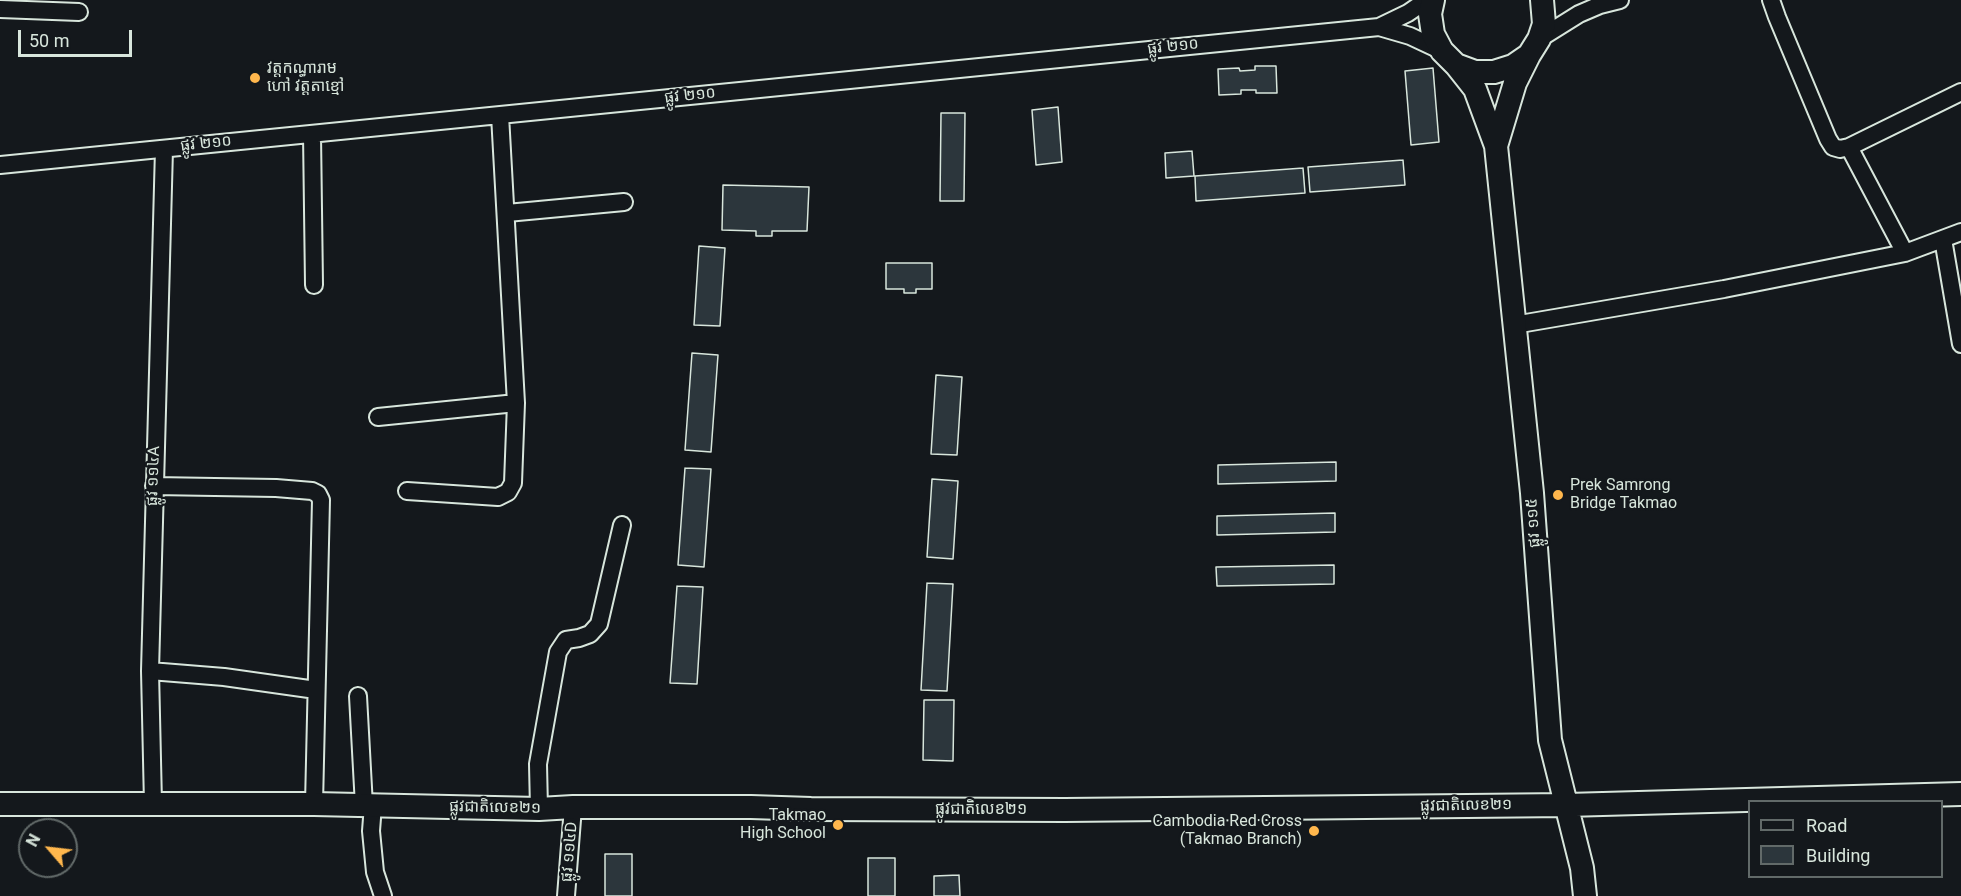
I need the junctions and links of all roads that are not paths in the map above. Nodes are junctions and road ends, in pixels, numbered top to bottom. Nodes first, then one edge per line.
1 (1427, 0) edge
2 (1433, 0) edge
3 (1542, 0) edge
4 (1620, 0) edge
5 (1771, 0) edge
6 (1592, 2) edge
7 (0, 9) edge
8 (79, 12) dead end
9 (1379, 27) junction
10 (1534, 47) junction
11 (1449, 58) junction
12 (1961, 92) edge
13 (500, 115) junction
14 (312, 134) junction
15 (1496, 146) junction
16 (1849, 147) junction
17 (164, 149) junction
18 (0, 165) edge
19 (624, 202) dead end
20 (507, 213) junction
21 (1961, 232) edge
22 (1943, 239) junction
23 (1905, 253) junction
24 (314, 285) dead end
25 (1514, 325) junction
26 (1961, 344) edge
27 (516, 403) junction
28 (378, 417) dead end
29 (154, 486) junction
30 (406, 491) dead end
31 (622, 525) dead end
32 (150, 671) junction
33 (316, 690) junction
34 (358, 696) dead end
35 (1961, 794) edge
36 (0, 804) edge
37 (153, 804) junction
38 (314, 804) junction
39 (1567, 805) junction
40 (368, 806) junction
41 (573, 807) junction
42 (539, 809) junction
43 (383, 896) edge
44 (566, 896) edge
45 (1585, 896) edge

1 - 9 street, ផ្លូវ ២១០
2 - 11 main road, ផ្លូវ ១១៥
3 - 10 main road, ផ្លូវ ១១៥
4 - 6 street
5 - 16 street
6 - 10 street
7 - 8 street
9 - 11 street, ផ្លូវ ២១០
9 - 13 street, ផ្លូវ ២១០
10 - 11 main road
10 - 15 main road, ផ្លូវ ១១៥
11 - 15 main road, ផ្លូវ ១១៥
12 - 16 street
13 - 14 street, ផ្លូវ ២១០
13 - 20 street
14 - 17 street, ផ្លូវ ២១០
14 - 24 street
15 - 25 main road, ផ្លូវ ១១៥
16 - 23 street
17 - 18 street, ផ្លូវ ២១០
17 - 29 street, ផ្លូវ ១១៤A
19 - 20 street
20 - 27 street
21 - 22 street
22 - 23 street
22 - 26 street
23 - 25 street
25 - 39 main road, ផ្លូវ ១១៥
27 - 28 street
27 - 30 street
29 - 32 street, ផ្លូវ ១១៤A
29 - 33 street
31 - 42 street
32 - 33 street
32 - 37 street, ផ្លូវ ១១៤A
33 - 38 street
34 - 40 street
35 - 39 main road, ផ្លូវជាតិលេខ២១
36 - 37 main road, ផ្លូវជាតិលេខ២១
37 - 38 main road, ផ្លូវជាតិលេខ២១
38 - 40 main road, ផ្លូវជាតិលេខ២១
39 - 41 main road, ផ្លូវជាតិលេខ២១
39 - 45 main road, ផ្លូវ ១១៥
40 - 42 main road, ផ្លូវជាតិលេខ២១
40 - 43 street
41 - 42 main road, ផ្លូវជាតិលេខ២១
41 - 44 street, ផ្លូវ ១១៤D

